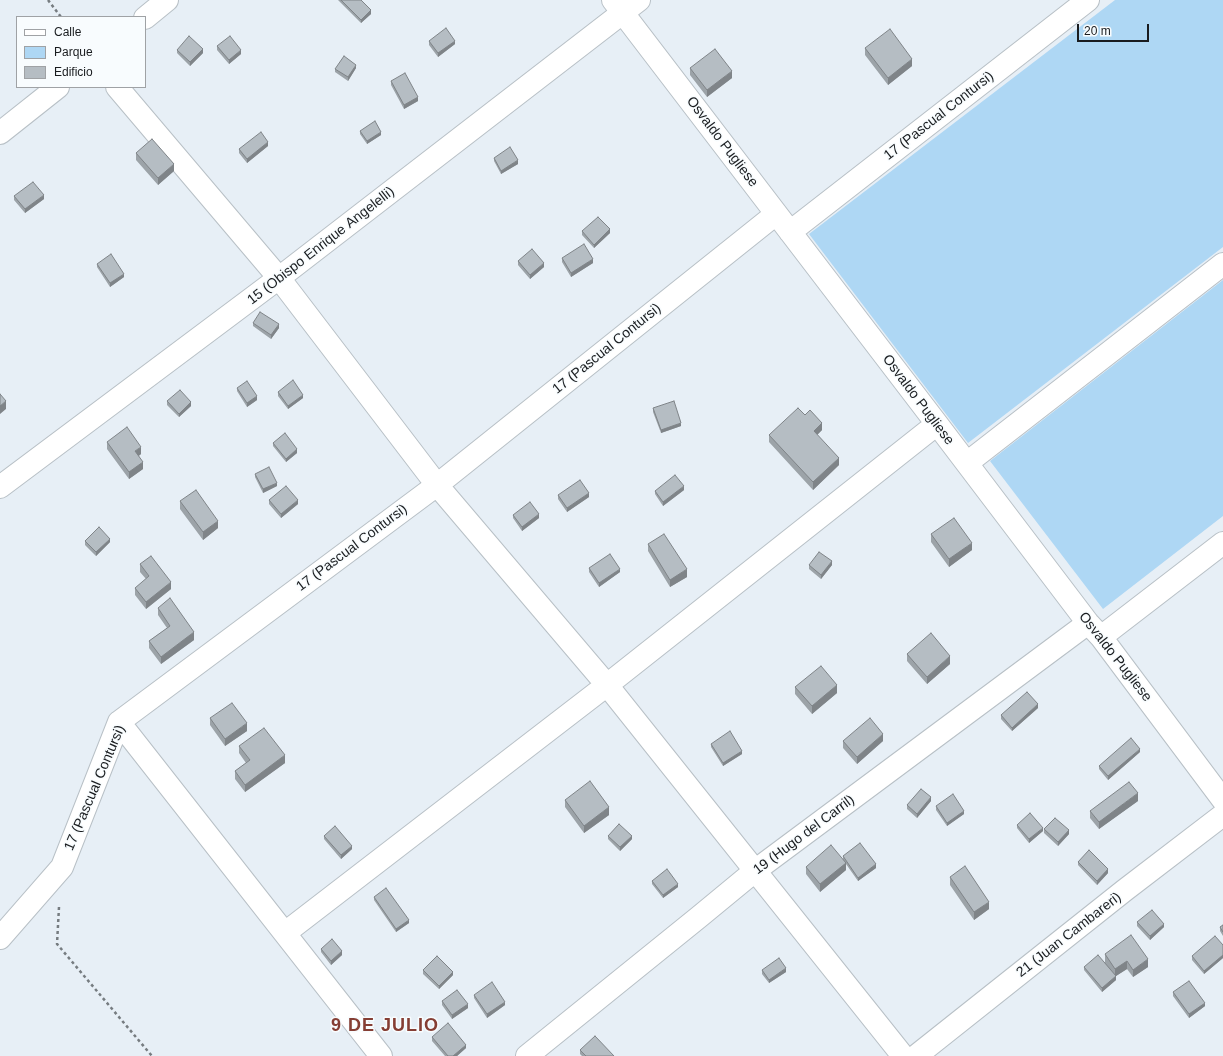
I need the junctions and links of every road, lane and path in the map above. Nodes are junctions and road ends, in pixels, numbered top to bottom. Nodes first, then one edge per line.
1 (48, 0) edge
2 (167, 0) edge
3 (1088, 0) edge
4 (625, 4) edge
5 (60, 16) edge
6 (146, 17) edge
7 (57, 88) edge
8 (118, 88) edge
9 (0, 133) edge
10 (776, 214) junction
11 (790, 232) junction
12 (1223, 264) edge
13 (279, 278) junction
14 (937, 424) junction
15 (967, 463) junction
16 (437, 485) junction
17 (0, 487) edge
18 (1223, 543) edge
19 (1094, 630) junction
20 (607, 685) junction
21 (119, 722) junction
22 (1223, 800) edge
23 (1223, 815) edge
24 (756, 870) junction
25 (59, 905) dead end
26 (285, 933) junction
27 (0, 938) edge
28 (152, 1056) edge
29 (382, 1056) edge
30 (527, 1056) edge
31 (903, 1056) edge
32 (916, 1056) edge

1 - 5 path
2 - 6 street
3 - 11 street, 17 (Pascual Contursi)
4 - 10 street, Osvaldo Pugliese
4 - 13 street, 15 (Obispo Enrique Angelelli)
7 - 9 street
8 - 13 street
10 - 11 street, Osvaldo Pugliese
10 - 16 street, 17 (Pascual Contursi)
11 - 14 street, Osvaldo Pugliese
12 - 15 street
13 - 16 street
13 - 17 street, 15 (Obispo Enrique Angelelli)
14 - 15 street, Osvaldo Pugliese
14 - 20 street
15 - 19 street, Osvaldo Pugliese
16 - 20 street
16 - 21 street, 17 (Pascual Contursi)
18 - 19 street, 19 (Hugo del Carril)
19 - 22 street, Osvaldo Pugliese
19 - 24 street, 19 (Hugo del Carril)
20 - 24 street
20 - 26 street
21 - 26 street
21 - 27 street, 17 (Pascual Contursi)
23 - 32 street, 21 (Juan Cambareri)
24 - 30 street, 19 (Hugo del Carril)
24 - 31 street
25 - 28 path
26 - 29 street

